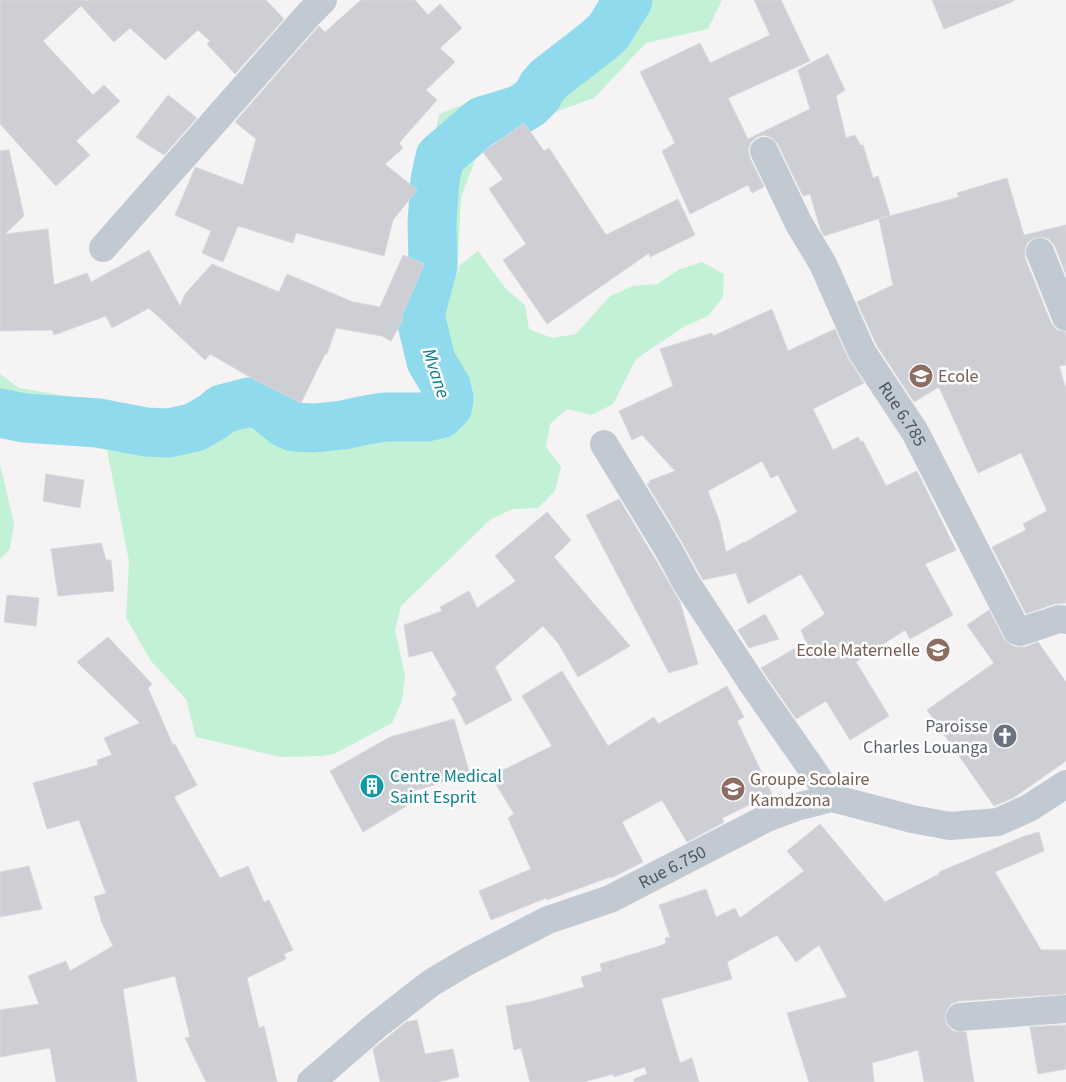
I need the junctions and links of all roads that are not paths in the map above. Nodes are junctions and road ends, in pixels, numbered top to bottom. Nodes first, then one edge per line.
1 (323, 0) edge
2 (764, 151) dead end
3 (103, 248) dead end
4 (1040, 252) dead end
5 (1066, 317) edge
6 (604, 444) dead end
7 (1066, 620) edge
8 (1066, 784) edge
9 (832, 798) junction
10 (1066, 1009) edge
11 (960, 1017) dead end
12 (316, 1080) edge

1 - 3 street
2 - 7 street, Rue 6.785
4 - 5 street
6 - 9 street
8 - 9 street, Rue 6.750
9 - 12 street, Rue 6.750
10 - 11 street

